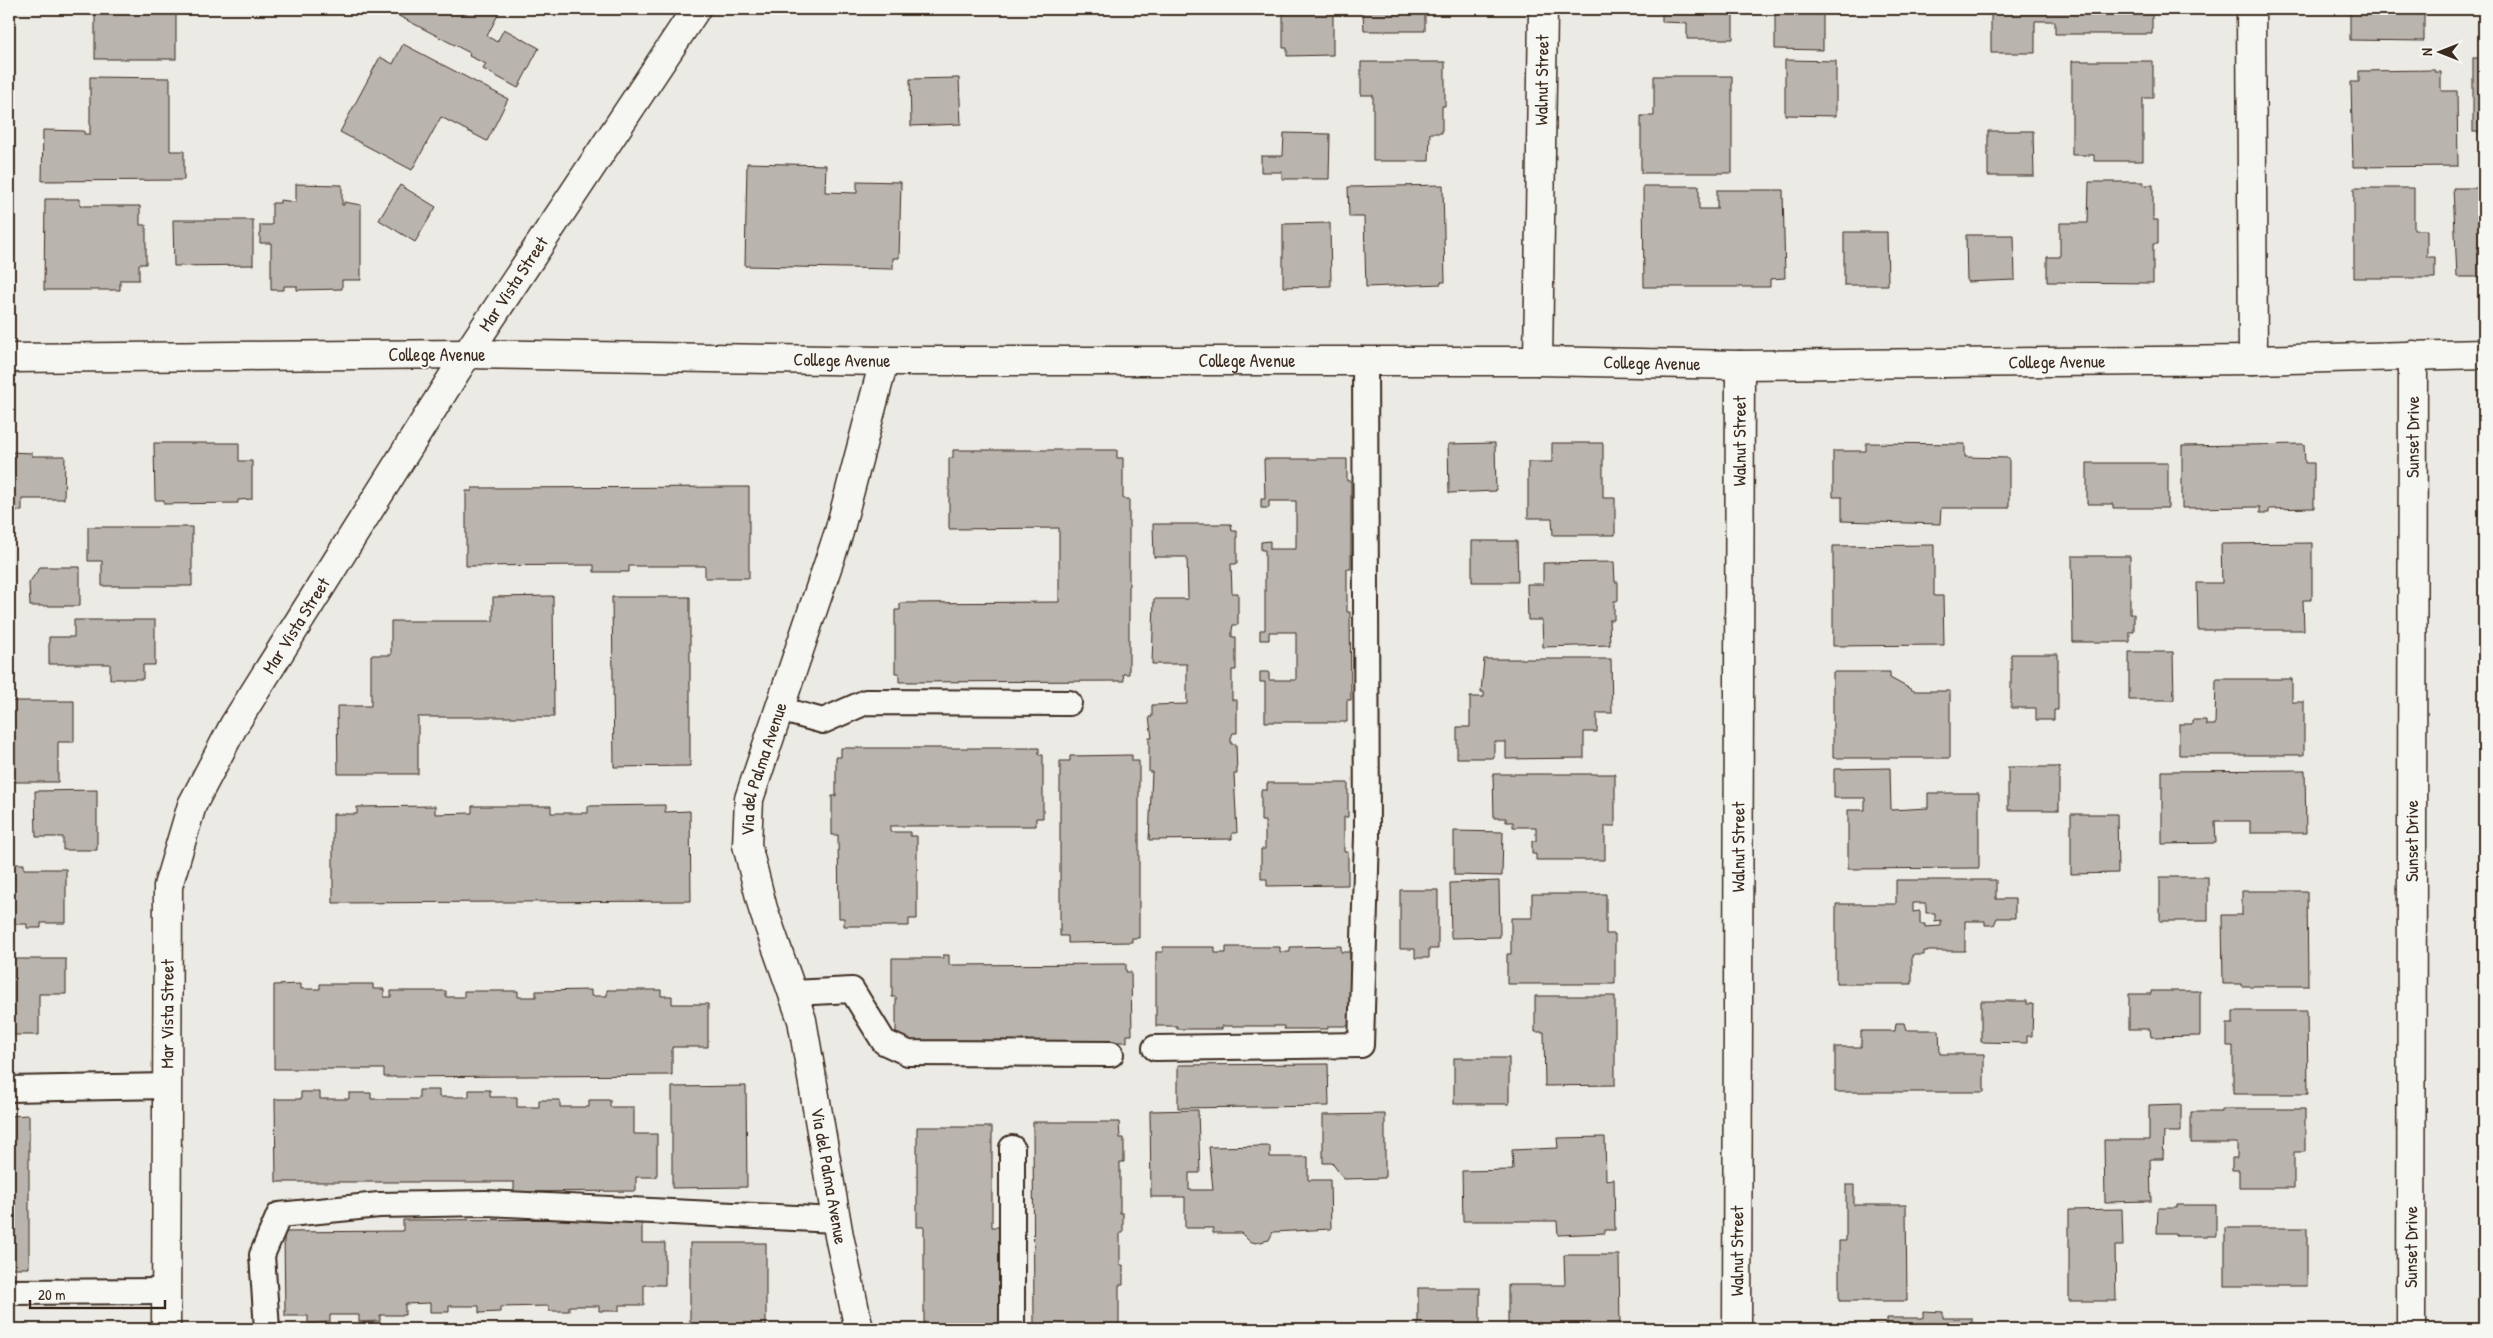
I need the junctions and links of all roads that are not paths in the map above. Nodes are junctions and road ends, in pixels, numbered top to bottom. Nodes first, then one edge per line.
1 (696, 9) edge
2 (1543, 9) edge
3 (2251, 9) edge
4 (467, 354) junction
5 (2484, 354) edge
6 (2413, 355) junction
7 (9, 358) edge
8 (2253, 360) junction
9 (884, 362) junction
10 (1365, 362) junction
11 (1538, 362) junction
12 (1740, 365) junction
13 (1069, 704) dead end
14 (779, 709) junction
15 (793, 993) junction
16 (1155, 1048) dead end
17 (1111, 1054) dead end
18 (168, 1086) junction
19 (9, 1089) edge
20 (1012, 1148) dead end
21 (836, 1220) junction
22 (166, 1291) junction
23 (9, 1292) edge
24 (166, 1329) edge
25 (267, 1329) edge
26 (859, 1329) edge
27 (1012, 1329) edge
28 (1737, 1329) edge
29 (2410, 1329) edge

1 - 4 street, Mar Vista Street
2 - 11 street, Walnut Street
3 - 8 street
4 - 7 street, College Avenue
4 - 9 street, College Avenue
4 - 18 street, Mar Vista Street
5 - 6 street, College Avenue
6 - 8 street, College Avenue
6 - 29 street, Sunset Drive
8 - 12 street, College Avenue
9 - 10 street, College Avenue
9 - 14 street, Via del Palma Avenue
10 - 11 street, College Avenue
10 - 16 lane
11 - 12 street, College Avenue
12 - 28 street, Walnut Street
13 - 14 lane
14 - 15 street, Via del Palma Avenue
15 - 17 lane
15 - 21 street, Via del Palma Avenue
18 - 19 lane
18 - 22 street, Mar Vista Street
20 - 27 lane
21 - 25 lane
21 - 26 street, Via del Palma Avenue
22 - 23 lane
22 - 24 street, Mar Vista Street

